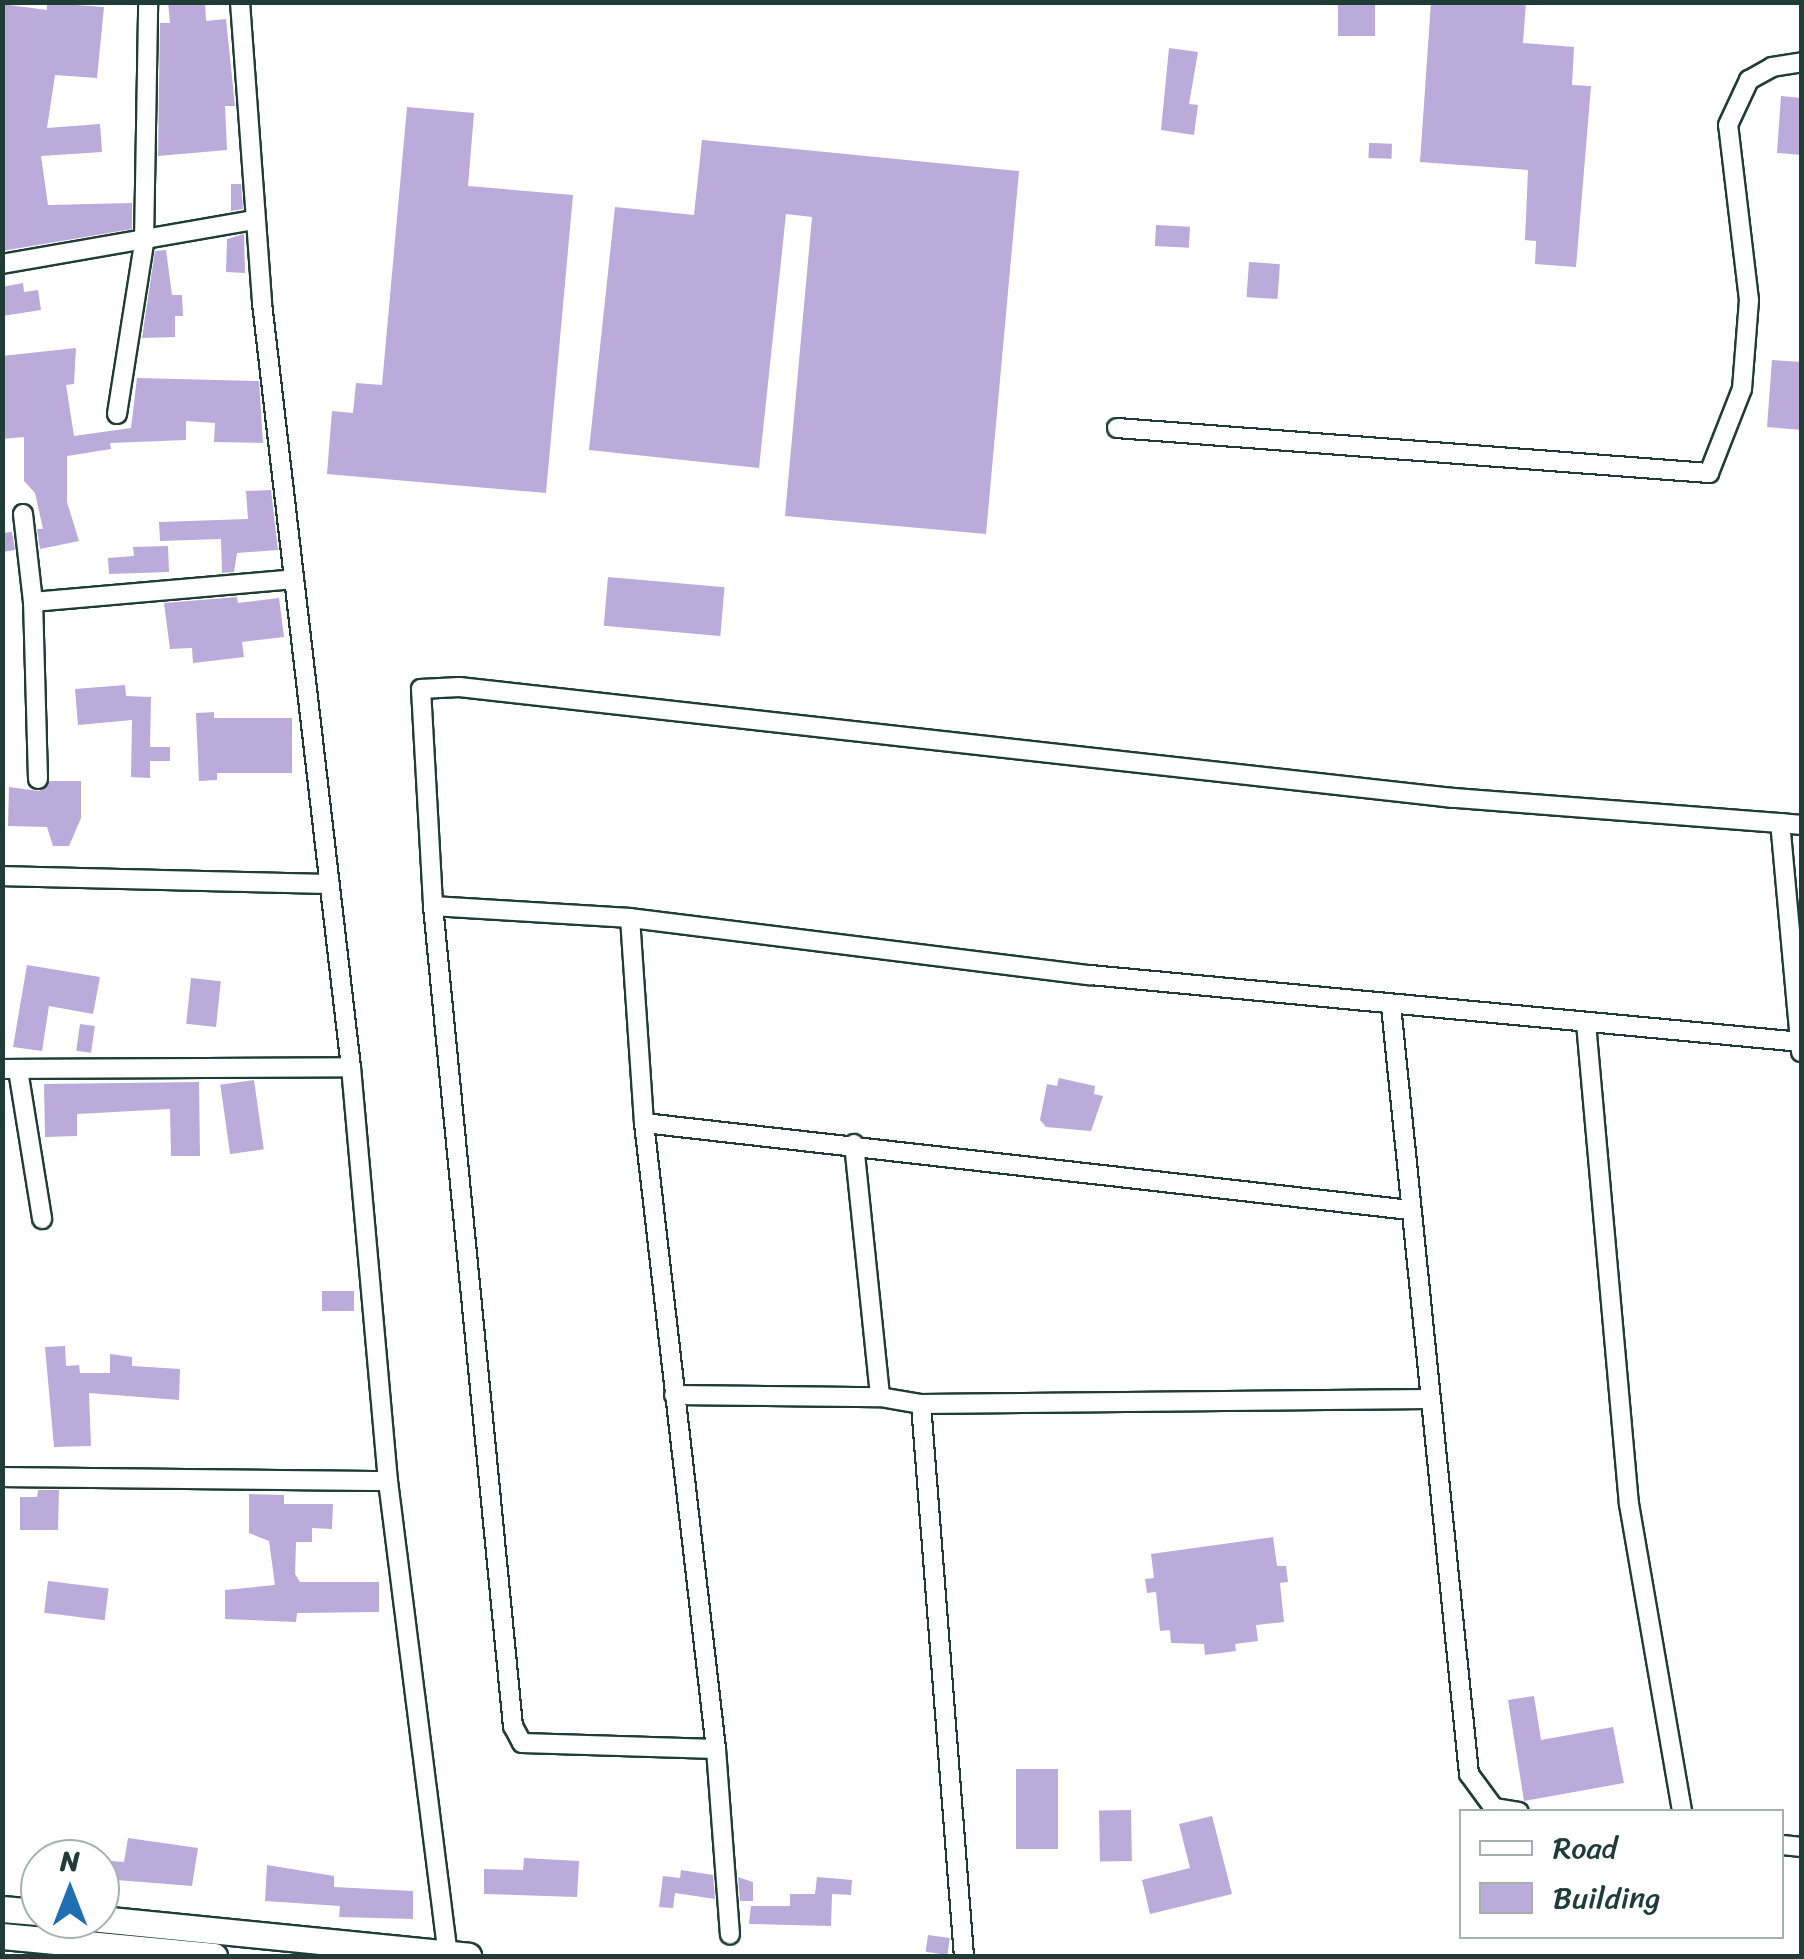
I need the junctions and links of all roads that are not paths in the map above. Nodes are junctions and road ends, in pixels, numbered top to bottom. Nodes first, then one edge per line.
1 (148, 2) edge
2 (240, 2) edge
3 (1802, 62) edge
4 (254, 220) junction
5 (144, 242) junction
6 (2, 264) edge
7 (118, 414) dead end
8 (1117, 428) dead end
9 (23, 514) dead end
10 (294, 579) junction
11 (33, 602) junction
12 (38, 779) dead end
13 (1780, 823) junction
14 (1802, 825) edge
15 (2, 876) edge
16 (329, 884) junction
17 (433, 906) junction
18 (630, 918) junction
19 (1391, 1006) junction
20 (1586, 1023) junction
21 (1801, 1042) edge
22 (1802, 1052) edge
23 (351, 1067) junction
24 (10, 1070) edge
25 (644, 1122) junction
26 (854, 1144) junction
27 (1410, 1210) junction
28 (42, 1219) dead end
29 (674, 1395) junction
30 (880, 1397) junction
31 (1428, 1399) junction
32 (922, 1404) junction
33 (2, 1478) edge
34 (388, 1482) junction
35 (716, 1749) junction
36 (1500, 1809) edge
37 (1681, 1809) edge
38 (120, 1920) edge
39 (730, 1934) dead end
40 (2, 1936) edge
41 (214, 1956) edge
42 (458, 1956) edge
43 (964, 1956) edge

1 - 5 street
2 - 4 street
3 - 8 street
4 - 5 street
4 - 10 street
5 - 6 street
5 - 7 street
9 - 11 street
10 - 11 street
10 - 16 street
11 - 12 street
13 - 14 street
13 - 17 street
13 - 21 street
15 - 16 street
16 - 23 street
17 - 18 street
17 - 35 street
18 - 19 street
18 - 25 street
19 - 20 street
19 - 27 street
20 - 21 street
20 - 37 street
21 - 22 street
23 - 24 street
23 - 34 street
24 - 28 street
25 - 26 street
25 - 29 street
26 - 27 street
26 - 30 street
27 - 31 street
29 - 30 street
29 - 35 street
30 - 32 street
31 - 32 street
31 - 36 street
32 - 43 street
33 - 34 street
34 - 42 street
35 - 39 street
38 - 42 main road
40 - 41 main road

